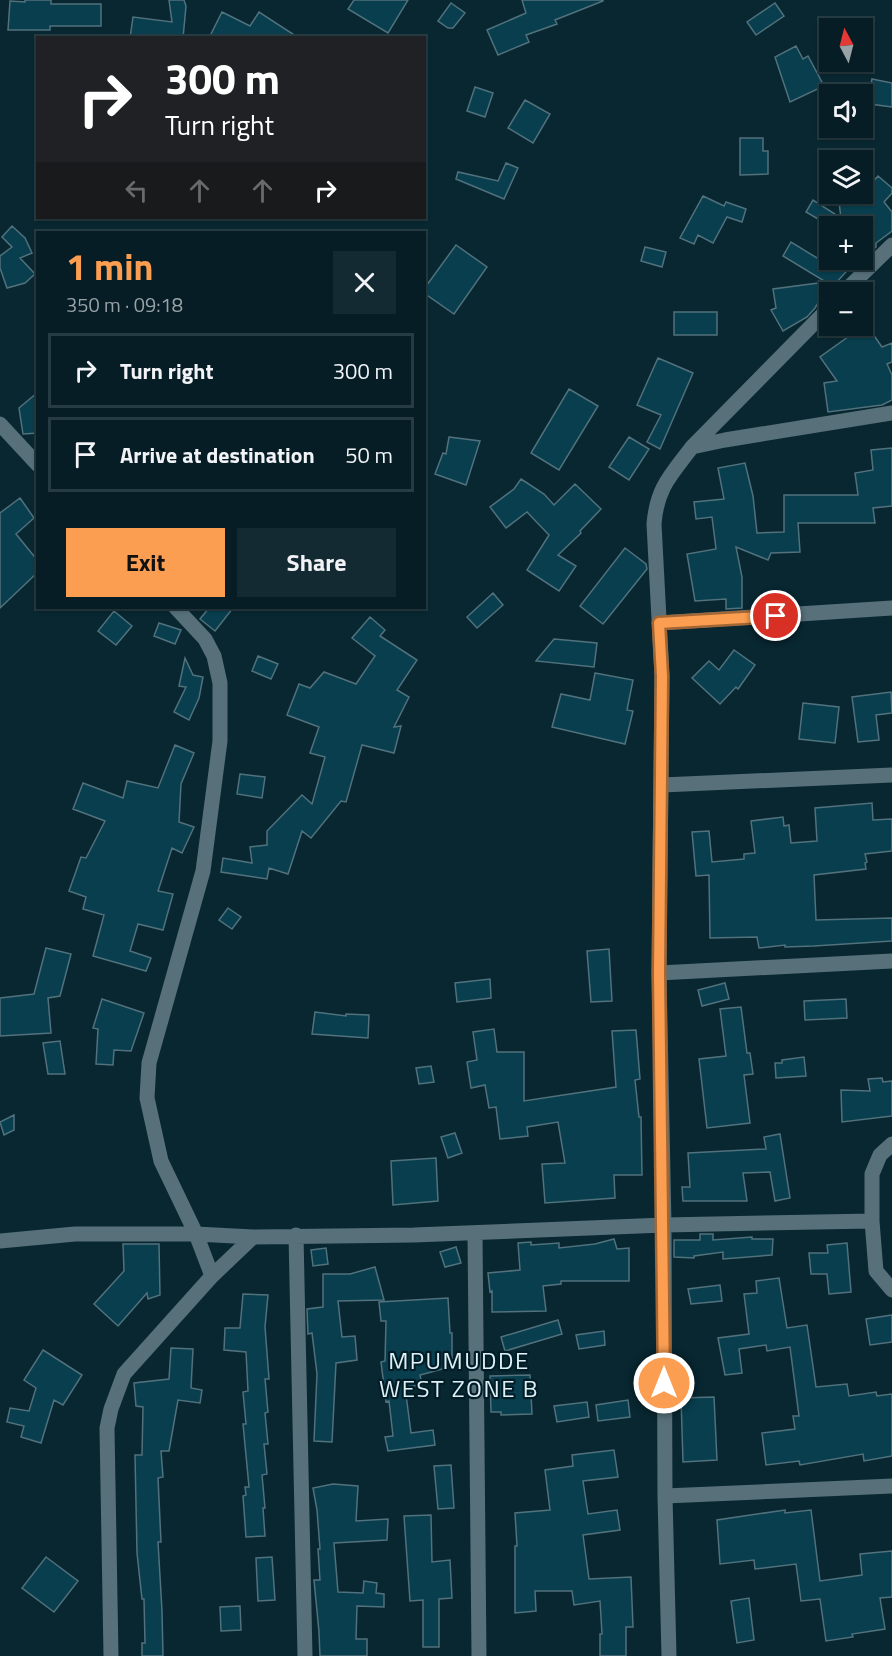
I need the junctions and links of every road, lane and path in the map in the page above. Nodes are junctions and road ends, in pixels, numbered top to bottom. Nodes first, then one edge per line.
1 (892, 245) edge
2 (854, 282) edge
3 (819, 318) edge
4 (892, 413) edge
5 (0, 424) edge
6 (692, 447) junction
7 (36, 463) edge
8 (892, 608) edge
9 (177, 609) edge
10 (659, 623) junction
11 (892, 775) edge
12 (662, 785) junction
13 (892, 960) edge
14 (659, 973) junction
15 (892, 1144) edge
16 (872, 1221) junction
17 (664, 1225) junction
18 (475, 1233) junction
19 (196, 1234) junction
20 (296, 1235) junction
21 (253, 1237) junction
22 (0, 1241) edge
23 (212, 1276) junction
24 (892, 1290) edge
25 (892, 1486) edge
26 (665, 1496) junction
27 (111, 1656) edge
28 (305, 1656) edge
29 (479, 1656) edge
30 (669, 1656) edge

1 - 2 street
3 - 6 street
4 - 6 street
5 - 7 street
6 - 10 street
8 - 10 street
9 - 19 street
10 - 12 street
11 - 12 street
12 - 14 street
13 - 14 street
14 - 17 street
15 - 16 street
16 - 17 street
16 - 24 street
17 - 18 street
17 - 26 street
18 - 20 street
18 - 29 street
19 - 21 street
19 - 22 street
19 - 23 street
20 - 21 street
20 - 28 street
21 - 23 street
23 - 27 street
25 - 26 street
26 - 30 street

